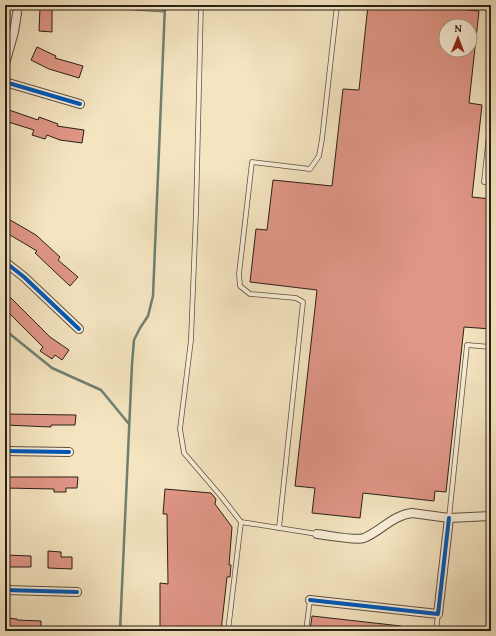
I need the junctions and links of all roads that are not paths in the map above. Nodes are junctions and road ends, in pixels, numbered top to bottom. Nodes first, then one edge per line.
1 (201, 5) edge
2 (337, 5) edge
3 (17, 13) dead end
4 (5, 64) edge
5 (5, 82) edge
6 (80, 104) dead end
7 (491, 116) edge
8 (491, 183) edge
9 (5, 262) edge
10 (79, 329) dead end
11 (491, 347) edge
12 (5, 451) edge
13 (69, 452) dead end
14 (491, 516) edge
15 (449, 518) junction
16 (241, 522) junction
17 (279, 528) junction
18 (317, 534) joint
19 (5, 590) edge
20 (77, 592) dead end
21 (310, 600) joint
22 (438, 614) junction
23 (228, 631) edge
24 (306, 631) edge
25 (436, 631) edge

1 - 16 lane
2 - 17 lane
3 - 4 street
5 - 6 street
7 - 8 lane
9 - 10 street
11 - 15 lane
12 - 13 street
14 - 15 street
15 - 18 street
15 - 22 street
16 - 17 lane
16 - 23 lane
17 - 18 lane
19 - 20 street
21 - 22 street
21 - 24 lane
22 - 25 lane

